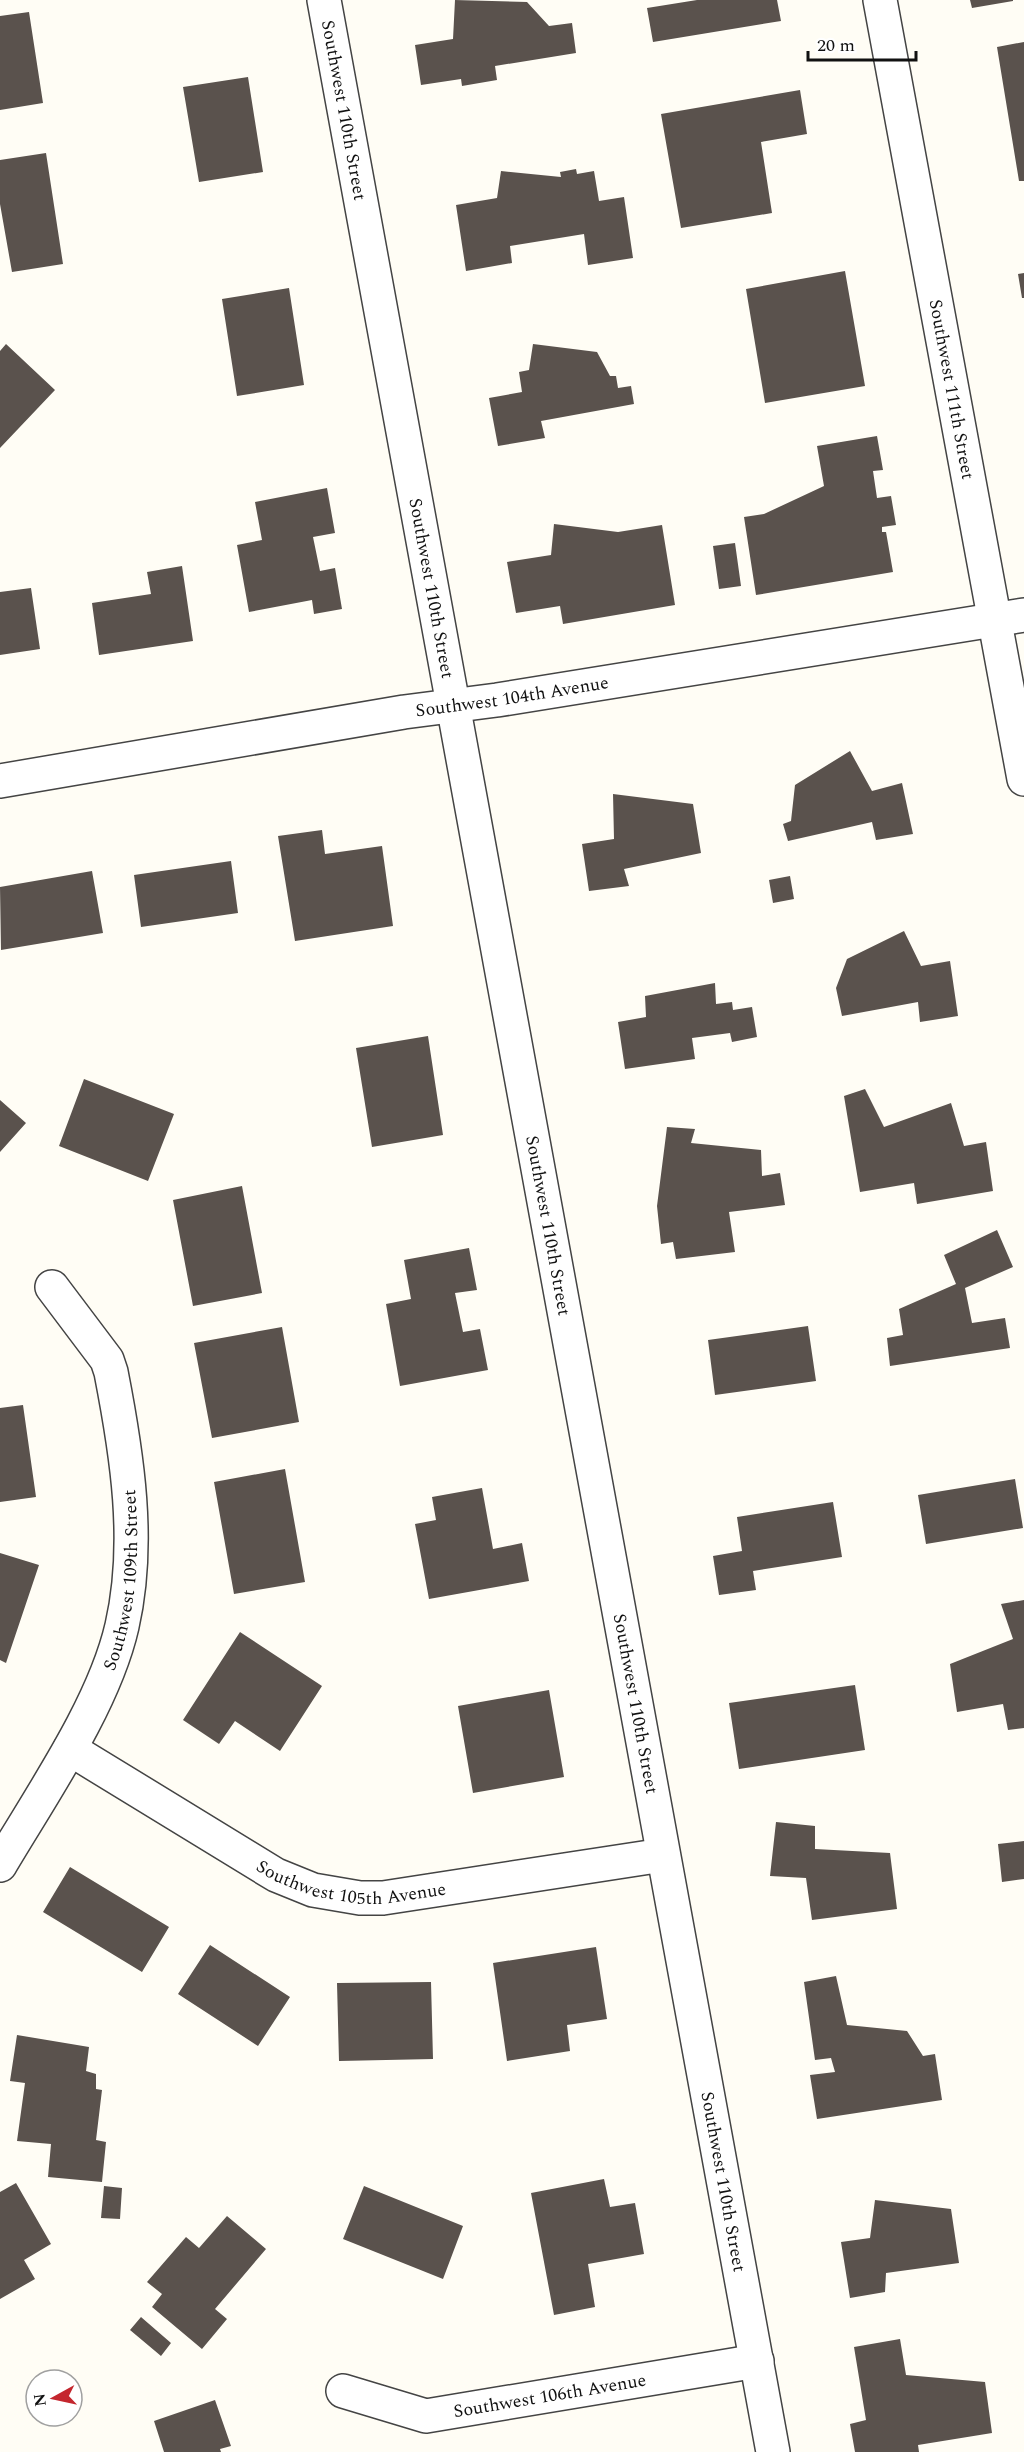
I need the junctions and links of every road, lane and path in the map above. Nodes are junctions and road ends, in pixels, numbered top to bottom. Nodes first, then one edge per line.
1 (324, 0) edge
2 (880, 0) edge
3 (1009, 618) edge
4 (452, 706) junction
5 (1024, 779) edge
6 (0, 781) edge
7 (52, 1287) dead end
8 (70, 1749) junction
9 (663, 1855) junction
10 (0, 1865) edge
11 (757, 2361) junction
12 (343, 2391) dead end
13 (773, 2452) edge

1 - 4 street, Southwest 110th Street
2 - 3 street, Southwest 111th Street
3 - 4 street, Southwest 104th Avenue
3 - 5 street, Southwest 111th Street
4 - 6 street, Southwest 104th Avenue
4 - 9 street, Southwest 110th Street
7 - 8 street, Southwest 109th Street
8 - 9 street, Southwest 105th Avenue
8 - 10 street, Southwest 109th Street
9 - 11 street, Southwest 110th Street
11 - 12 street, Southwest 106th Avenue
11 - 13 street, Southwest 110th Street

